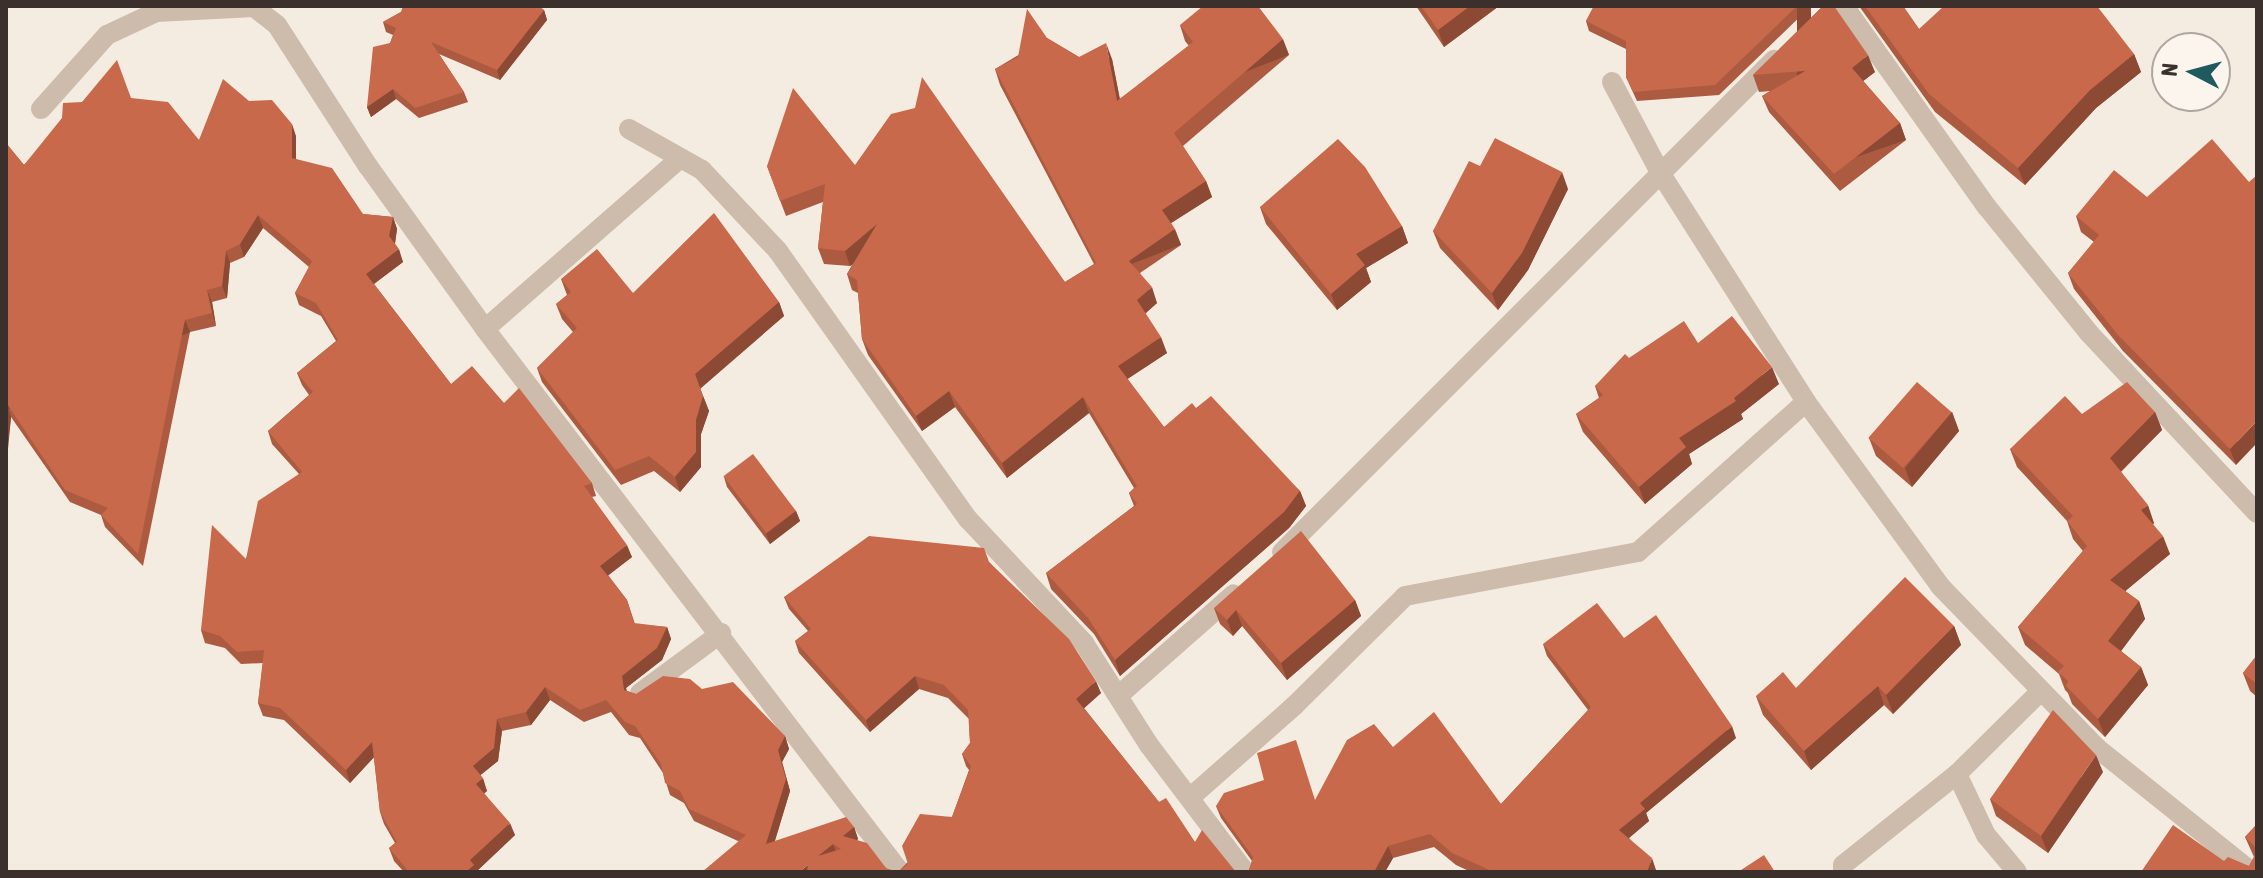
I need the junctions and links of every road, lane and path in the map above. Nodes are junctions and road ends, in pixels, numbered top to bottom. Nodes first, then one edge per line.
1 (1844, 6) edge
2 (1794, 40) edge
3 (1612, 82) dead end
4 (41, 109) dead end
5 (629, 129) dead end
6 (680, 158) junction
7 (1661, 174) junction
8 (485, 329) junction
9 (1806, 402) junction
10 (2257, 513) edge
11 (721, 633) junction
12 (2041, 691) junction
13 (638, 694) edge
14 (1118, 696) junction
15 (1957, 774) junction
16 (1192, 796) junction
17 (900, 872) edge
18 (1245, 872) edge
19 (1843, 872) edge
20 (2017, 872) edge
21 (2252, 872) edge

1 - 10 street
2 - 7 street
3 - 7 street
4 - 8 street
5 - 6 street
6 - 8 street
6 - 14 street
7 - 9 street
7 - 14 street
8 - 11 street
9 - 12 street
9 - 16 street
11 - 13 street
11 - 17 street
12 - 15 street
12 - 21 street
14 - 16 street
15 - 19 street
15 - 20 street
16 - 18 street

